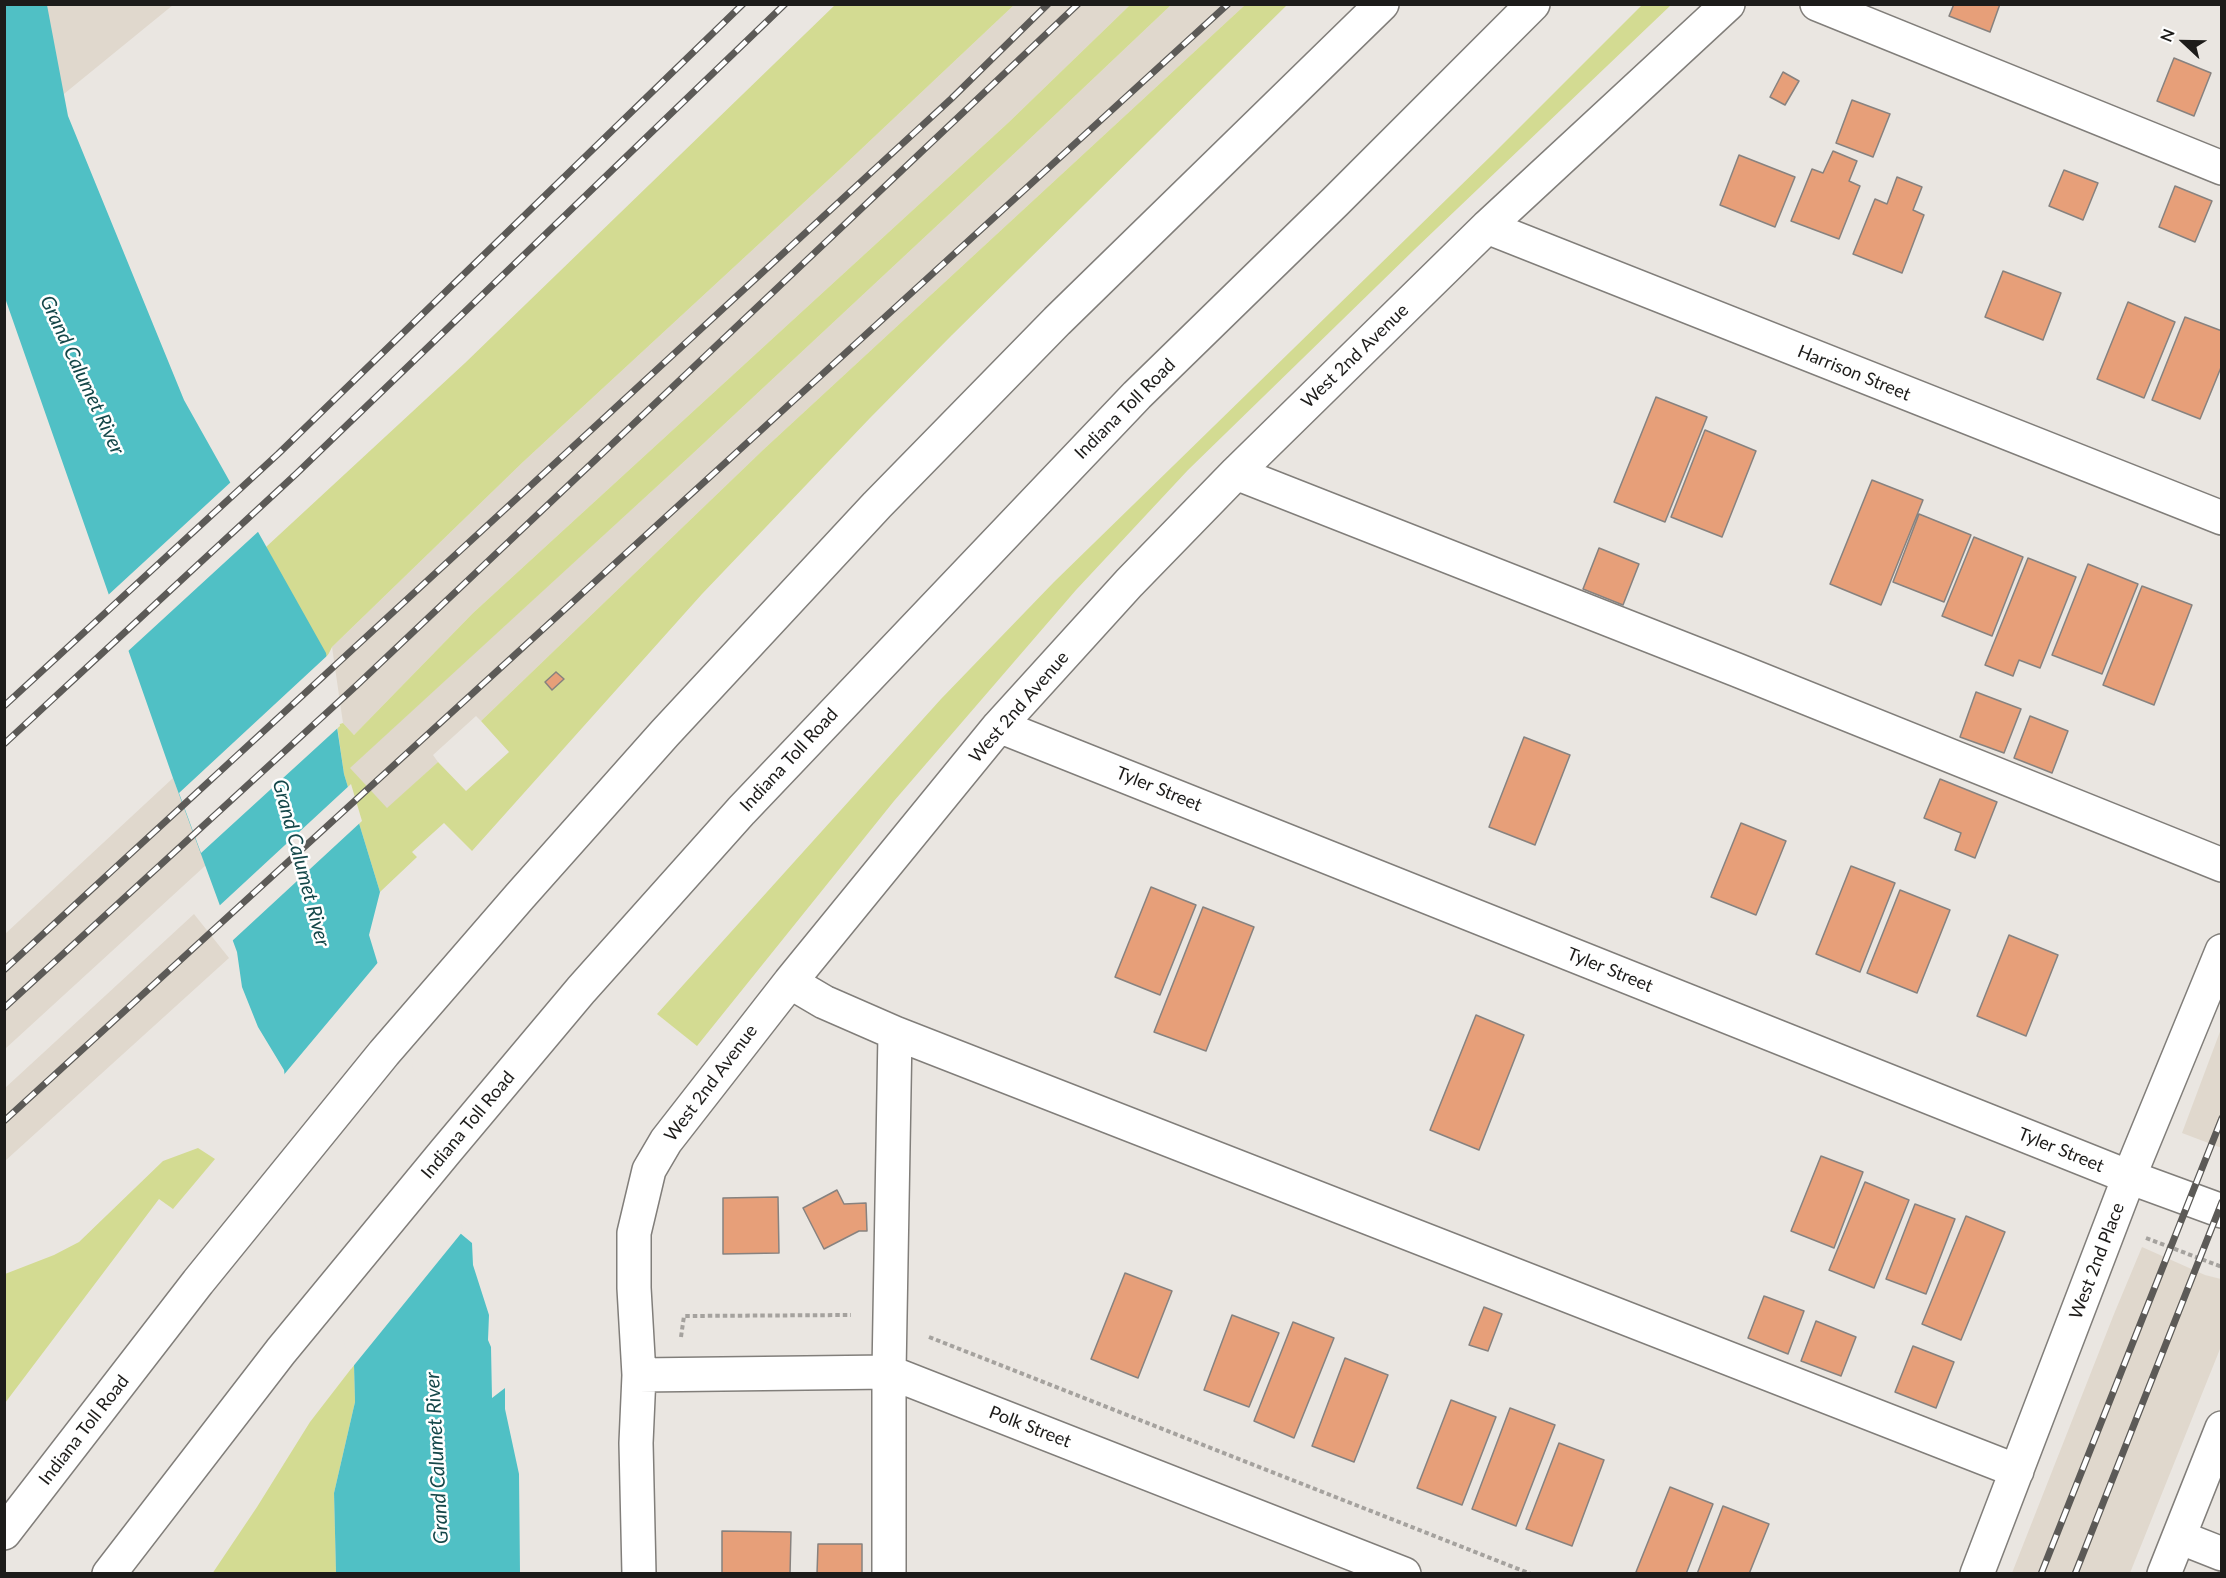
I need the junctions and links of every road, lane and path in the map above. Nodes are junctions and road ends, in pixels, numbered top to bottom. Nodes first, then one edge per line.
1 (1382, 4) edge
2 (1533, 4) edge
3 (1728, 4) edge
4 (1817, 4) edge
5 (2222, 168) edge
6 (1487, 227) junction
7 (1236, 473) junction
8 (2222, 518) edge
9 (999, 726) junction
10 (2222, 865) edge
11 (2222, 951) edge
12 (790, 982) junction
13 (895, 1033) junction
14 (2129, 1178) junction
15 (2222, 1211) edge
16 (2111, 1224) junction
17 (2222, 1267) edge
18 (889, 1372) junction
19 (639, 1375) junction
20 (2222, 1428) edge
21 (2017, 1471) junction
22 (12, 1522) edge
23 (2179, 1537) junction
24 (2222, 1554) edge
25 (109, 1574) edge
26 (639, 1574) edge
27 (889, 1574) edge
28 (1404, 1574) edge
29 (1977, 1574) edge
30 (2164, 1574) edge

1 - 22 main road, Indiana Toll Road
2 - 25 main road, Indiana Toll Road
3 - 6 main road, West 2nd Avenue
4 - 5 main road
6 - 7 main road, West 2nd Avenue
6 - 8 main road, Harrison Street
7 - 9 main road, West 2nd Avenue
7 - 10 main road
9 - 12 main road, West 2nd Avenue
9 - 14 main road, Tyler Street
11 - 14 main road, West 2nd Place
12 - 13 main road
12 - 19 main road, West 2nd Avenue
13 - 18 main road
13 - 21 main road
14 - 15 main road, Tyler Street
14 - 16 main road, West 2nd Place
16 - 17 path
16 - 21 main road, West 2nd Place
18 - 19 main road, Polk Street
18 - 27 main road
18 - 28 main road, Polk Street
19 - 26 main road, West 2nd Avenue
20 - 23 main road
21 - 29 main road, West 2nd Place
23 - 24 main road
23 - 30 main road

